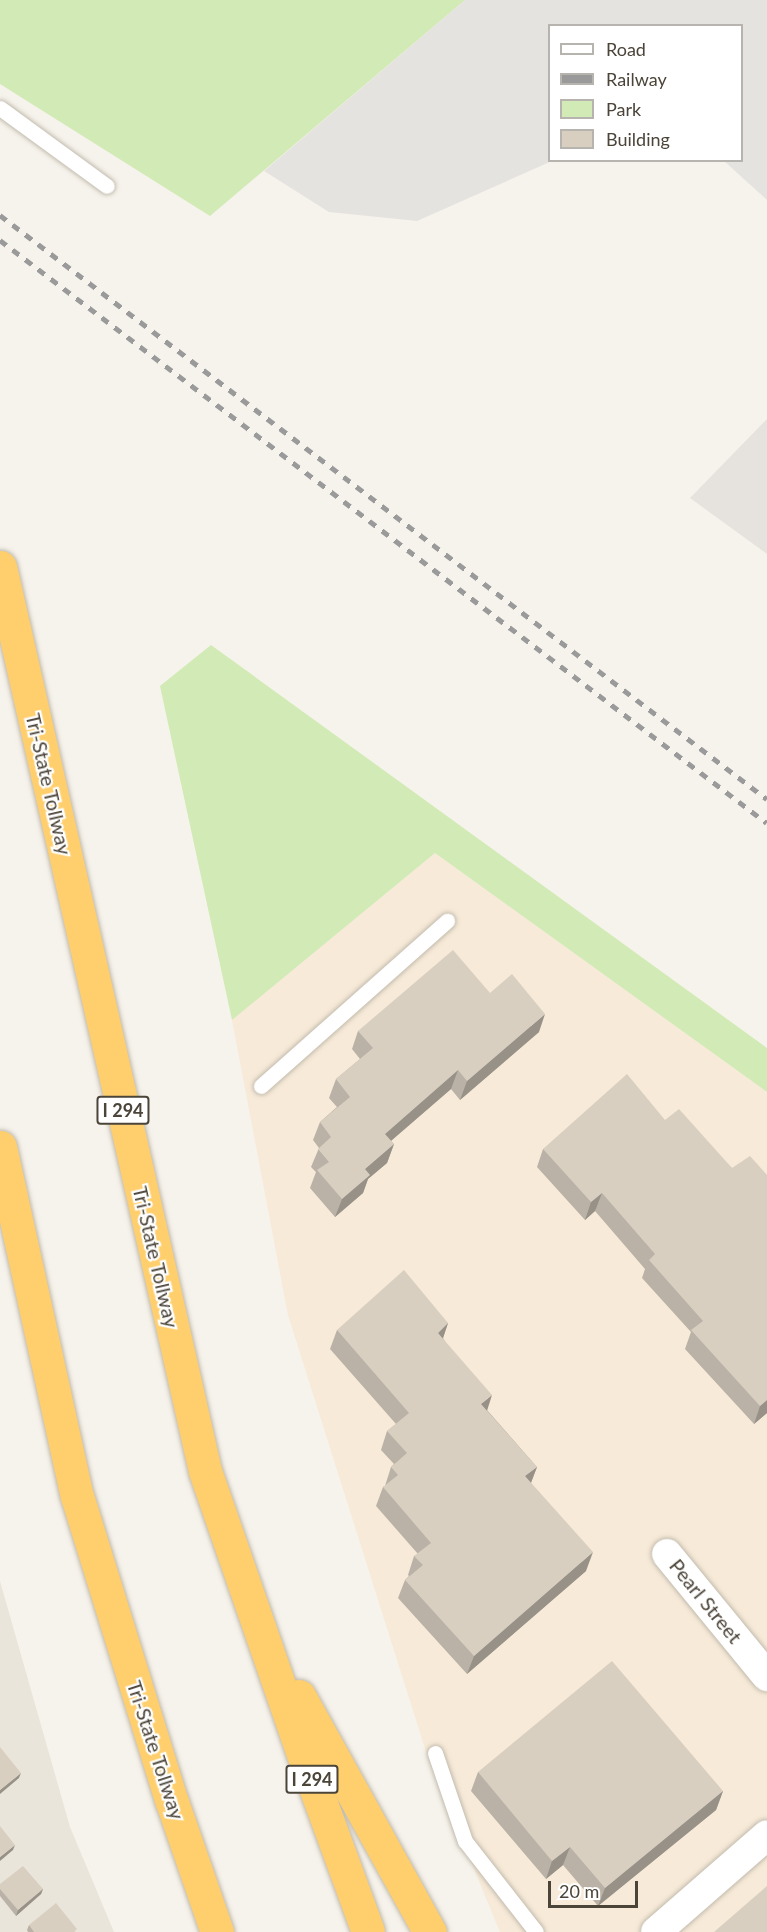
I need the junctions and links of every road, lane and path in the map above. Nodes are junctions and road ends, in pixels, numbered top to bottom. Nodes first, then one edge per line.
1 (0, 108) edge
2 (108, 186) dead end
3 (2, 579) edge
4 (447, 921) dead end
5 (261, 1086) dead end
6 (0, 1147) edge
7 (667, 1554) dead end
8 (258, 1624) junction
9 (767, 1676) edge
10 (435, 1753) dead end
11 (767, 1835) edge
12 (217, 1932) edge
13 (368, 1932) edge
14 (430, 1932) edge
15 (536, 1932) edge
16 (656, 1932) edge

1 - 2 lane
3 - 8 highway, Tri-State Tollway / I 294
4 - 5 lane
6 - 12 highway, Tri-State Tollway
7 - 9 street, Pearl Street
8 - 13 highway, Tri-State Tollway / I 294
8 - 14 highway
10 - 15 lane
11 - 16 street

